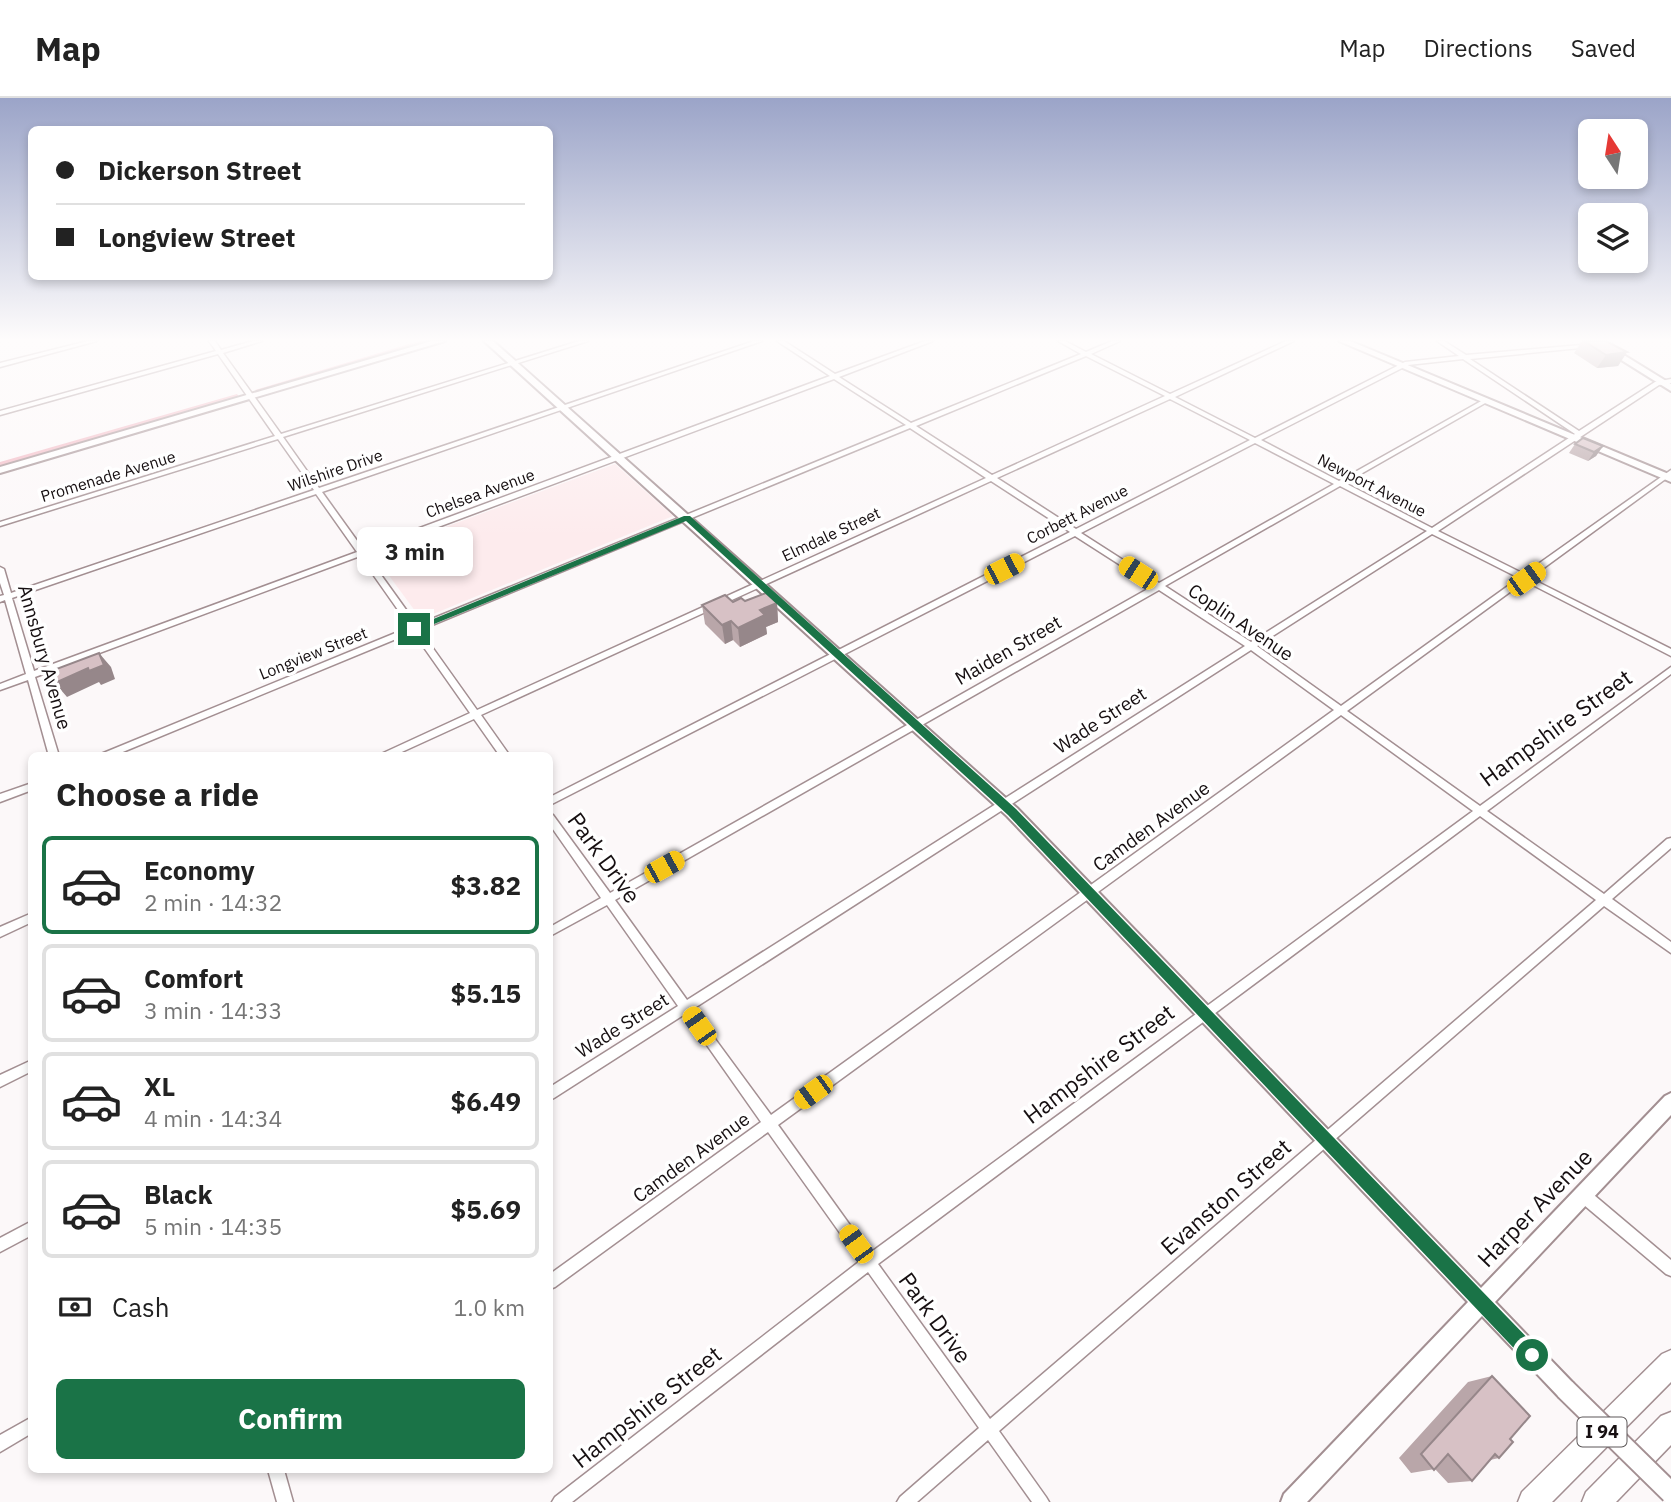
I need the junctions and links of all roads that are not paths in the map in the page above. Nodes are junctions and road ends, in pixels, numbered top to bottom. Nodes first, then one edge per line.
1 (23, 407) edge
2 (196, 407) edge
3 (203, 407) edge
4 (259, 407) edge
5 (376, 407) edge
6 (568, 407) edge
7 (754, 407) edge
8 (879, 407) edge
9 (957, 407) edge
10 (1147, 407) edge
11 (1190, 407) edge
12 (1323, 407) edge
13 (1475, 407) edge
14 (1500, 407) edge
15 (1535, 407) edge
16 (1629, 407) edge
17 (564, 408) junction
18 (0, 413) edge
19 (909, 426) junction
20 (1577, 436) junction
21 (280, 437) junction
22 (1255, 441) junction
23 (618, 457) junction
24 (0, 460) edge
25 (0, 470) edge
26 (1669, 476) edge
27 (990, 478) junction
28 (1340, 484) junction
29 (317, 491) junction
30 (687, 517) junction
31 (0, 524) edge
32 (1432, 531) junction
33 (1075, 533) junction
34 (359, 553) junction
35 (0, 569) edge
36 (1526, 579) junction
37 (761, 583) junction
38 (1158, 587) junction
39 (4, 598) edge
40 (414, 629) junction
41 (1251, 646) junction
42 (838, 653) junction
43 (1671, 653) edge
44 (1671, 670) edge
45 (29, 676) junction
46 (0, 687) edge
47 (1342, 712) junction
48 (475, 714) junction
49 (917, 724) junction
50 (53, 752) edge
51 (114, 752) edge
52 (393, 752) edge
53 (502, 752) edge
54 (28, 788) edge
55 (0, 799) edge
56 (553, 799) edge
57 (1004, 805) junction
58 (1480, 810) junction
59 (553, 822) edge
60 (1671, 842) edge
61 (1091, 893) junction
62 (608, 899) junction
63 (1604, 900) junction
64 (28, 919) edge
65 (553, 930) edge
66 (0, 932) edge
67 (1671, 948) edge
68 (686, 1007) junction
69 (1204, 1012) junction
70 (28, 1067) edge
71 (0, 1081) edge
72 (553, 1092) edge
73 (1671, 1102) edge
74 (770, 1124) junction
75 (1325, 1139) junction
76 (1583, 1195) junction
77 (28, 1229) edge
78 (0, 1245) edge
79 (869, 1262) junction
80 (1671, 1269) edge
81 (553, 1280) edge
82 (1481, 1303) junction
83 (1671, 1363) edge
84 (28, 1426) edge
85 (1671, 1426) edge
86 (989, 1429) junction
87 (0, 1444) edge
88 (280, 1473) edge
89 (1671, 1493) edge
90 (285, 1502) edge
91 (560, 1502) edge
92 (905, 1502) edge
93 (1041, 1502) edge
94 (1292, 1502) edge
95 (1532, 1502) edge
96 (1596, 1502) edge

1 - 18 street
2 - 24 street
3 - 25 street
4 - 21 street
5 - 21 street, Promenade Avenue
6 - 17 street, Wilshire Drive
7 - 23 street, Chelsea Avenue
8 - 19 street, Coplin Avenue
9 - 19 street, Longview Street
10 - 27 street, Elmdale Street
11 - 22 street, Newport Avenue
12 - 22 street, Corbett Avenue
13 - 28 street, Maiden Street
14 - 20 street
15 - 20 street
16 - 20 street, Wade Street
17 - 23 street
17 - 29 street, Wilshire Drive
19 - 27 street, Coplin Avenue
19 - 30 street, Longview Street
20 - 26 street
20 - 32 street, Wade Street
21 - 29 street
21 - 31 street, Promenade Avenue
22 - 28 street, Newport Avenue
22 - 33 street, Corbett Avenue
23 - 30 street
23 - 34 street, Chelsea Avenue
26 - 36 street, Camden Avenue
27 - 33 street, Coplin Avenue
27 - 37 street, Elmdale Street
28 - 32 street, Newport Avenue
28 - 38 street, Maiden Street
29 - 34 street
29 - 39 street, Wilshire Drive
30 - 37 street
30 - 40 street, Longview Street
32 - 36 street, Newport Avenue
32 - 41 street, Wade Street
33 - 38 street, Coplin Avenue
33 - 42 street, Corbett Avenue
34 - 40 street
34 - 45 street, Chelsea Avenue
35 - 39 street, Annsbury Avenue
36 - 43 street, Newport Avenue
36 - 47 street, Camden Avenue
37 - 42 street
37 - 48 street, Elmdale Street
38 - 41 street, Coplin Avenue
38 - 49 street, Maiden Street
39 - 45 street, Annsbury Avenue
40 - 48 street
40 - 51 street, Longview Street
41 - 47 street, Coplin Avenue
41 - 57 street, Wade Street
42 - 49 street
42 - 56 street, Corbett Avenue
44 - 58 street, Hampshire Street
45 - 46 street, Chelsea Avenue
45 - 50 street, Annsbury Avenue
47 - 58 street, Coplin Avenue
47 - 61 street, Camden Avenue
48 - 52 street, Elmdale Street
48 - 53 street
49 - 57 street
49 - 62 street, Maiden Street
54 - 55 street
57 - 61 street
57 - 68 street, Wade Street
58 - 63 street, Coplin Avenue
58 - 69 street, Hampshire Street
59 - 62 street, Park Drive
60 - 63 street, Evanston Street
61 - 69 street
61 - 74 street, Camden Avenue
62 - 65 street, Maiden Street
62 - 68 street, Park Drive
63 - 67 street, Coplin Avenue
63 - 75 street, Evanston Street
64 - 66 street
68 - 72 street, Wade Street
68 - 74 street, Park Drive
69 - 75 street
69 - 79 street, Hampshire Street
70 - 71 street
73 - 76 street, Harper Avenue
74 - 79 street, Park Drive
74 - 81 street, Camden Avenue
75 - 82 street
75 - 86 street, Evanston Street
76 - 80 street
76 - 82 street, Harper Avenue
77 - 78 street
79 - 86 street, Park Drive
79 - 91 street, Hampshire Street
82 - 89 street, bridge
82 - 94 street, Harper Avenue
83 - 95 highway, I 94
84 - 87 street
85 - 96 highway, I 94
86 - 92 street, Evanston Street
86 - 93 street, Park Drive
88 - 90 street

